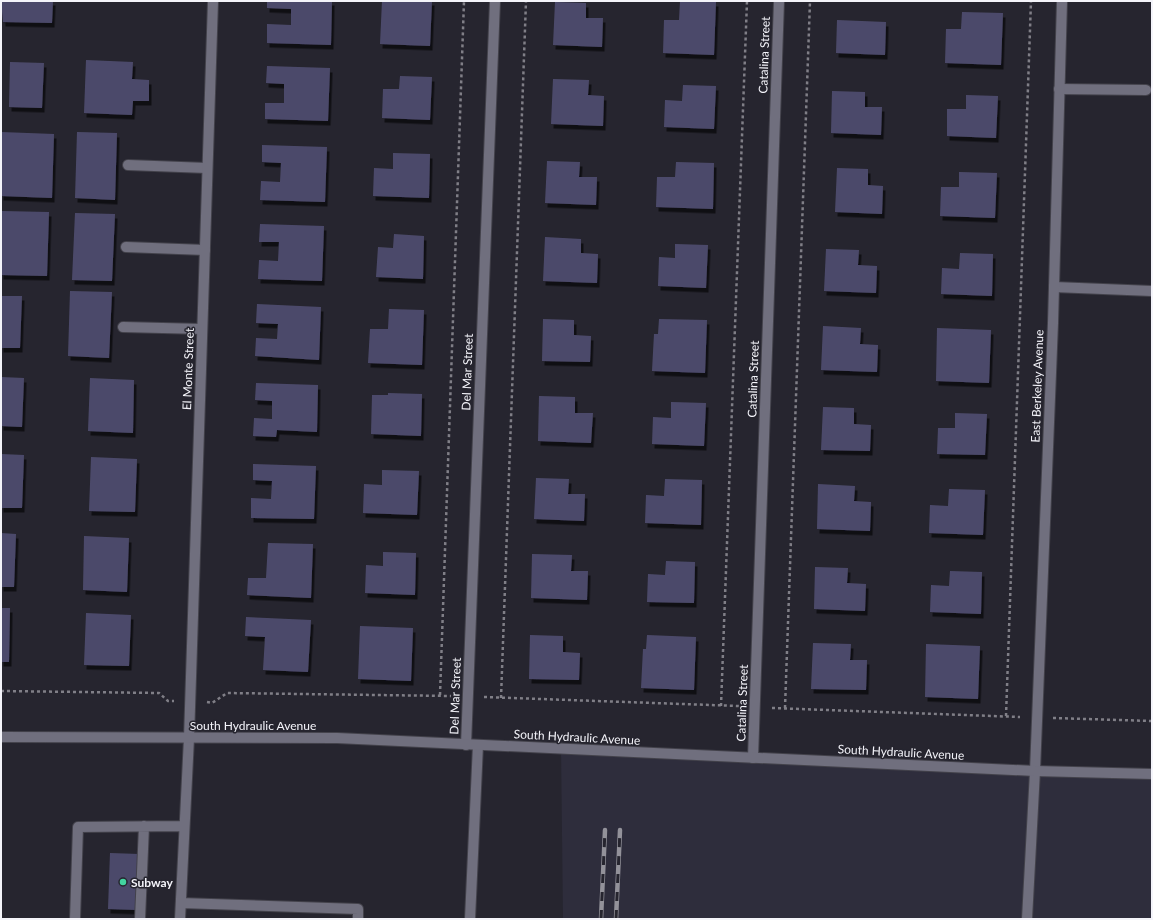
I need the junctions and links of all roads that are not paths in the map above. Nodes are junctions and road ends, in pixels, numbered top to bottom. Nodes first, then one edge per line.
1 (213, 1) edge
2 (495, 1) edge
3 (779, 1) edge
4 (1062, 1) edge
5 (1059, 89) junction
6 (1146, 90) dead end
7 (128, 165) dead end
8 (207, 168) junction
9 (126, 248) dead end
10 (205, 250) junction
11 (1054, 287) junction
12 (1152, 291) edge
13 (123, 327) dead end
14 (202, 329) junction
15 (1, 737) edge
16 (189, 738) junction
17 (466, 744) junction
18 (478, 745) junction
19 (753, 758) junction
20 (1035, 771) junction
21 (1152, 774) edge
22 (144, 826) junction
23 (184, 826) junction
24 (181, 903) junction
25 (75, 919) edge
26 (140, 919) edge
27 (180, 919) edge
28 (358, 919) edge
29 (470, 919) edge
30 (1027, 919) edge

1 - 8 street, El Monte Street
2 - 17 street, Del Mar Street
3 - 19 street, Catalina Street
4 - 5 street, East Berkeley Avenue
5 - 6 street
5 - 11 street, East Berkeley Avenue
7 - 8 street
8 - 10 street, El Monte Street
9 - 10 street
10 - 14 street, El Monte Street
11 - 12 street
11 - 20 street, East Berkeley Avenue
13 - 14 street
14 - 16 street, El Monte Street
15 - 16 street, South Hydraulic Avenue
16 - 17 street, South Hydraulic Avenue
16 - 23 street, El Monte Street
17 - 18 street, South Hydraulic Avenue
18 - 19 street, South Hydraulic Avenue
18 - 29 street
19 - 20 street, South Hydraulic Avenue
20 - 21 street, South Hydraulic Avenue
20 - 30 street, East Berkeley Avenue
22 - 23 street
22 - 25 street
22 - 26 street
23 - 24 street, El Monte Street
24 - 27 street, El Monte Street
24 - 28 street

